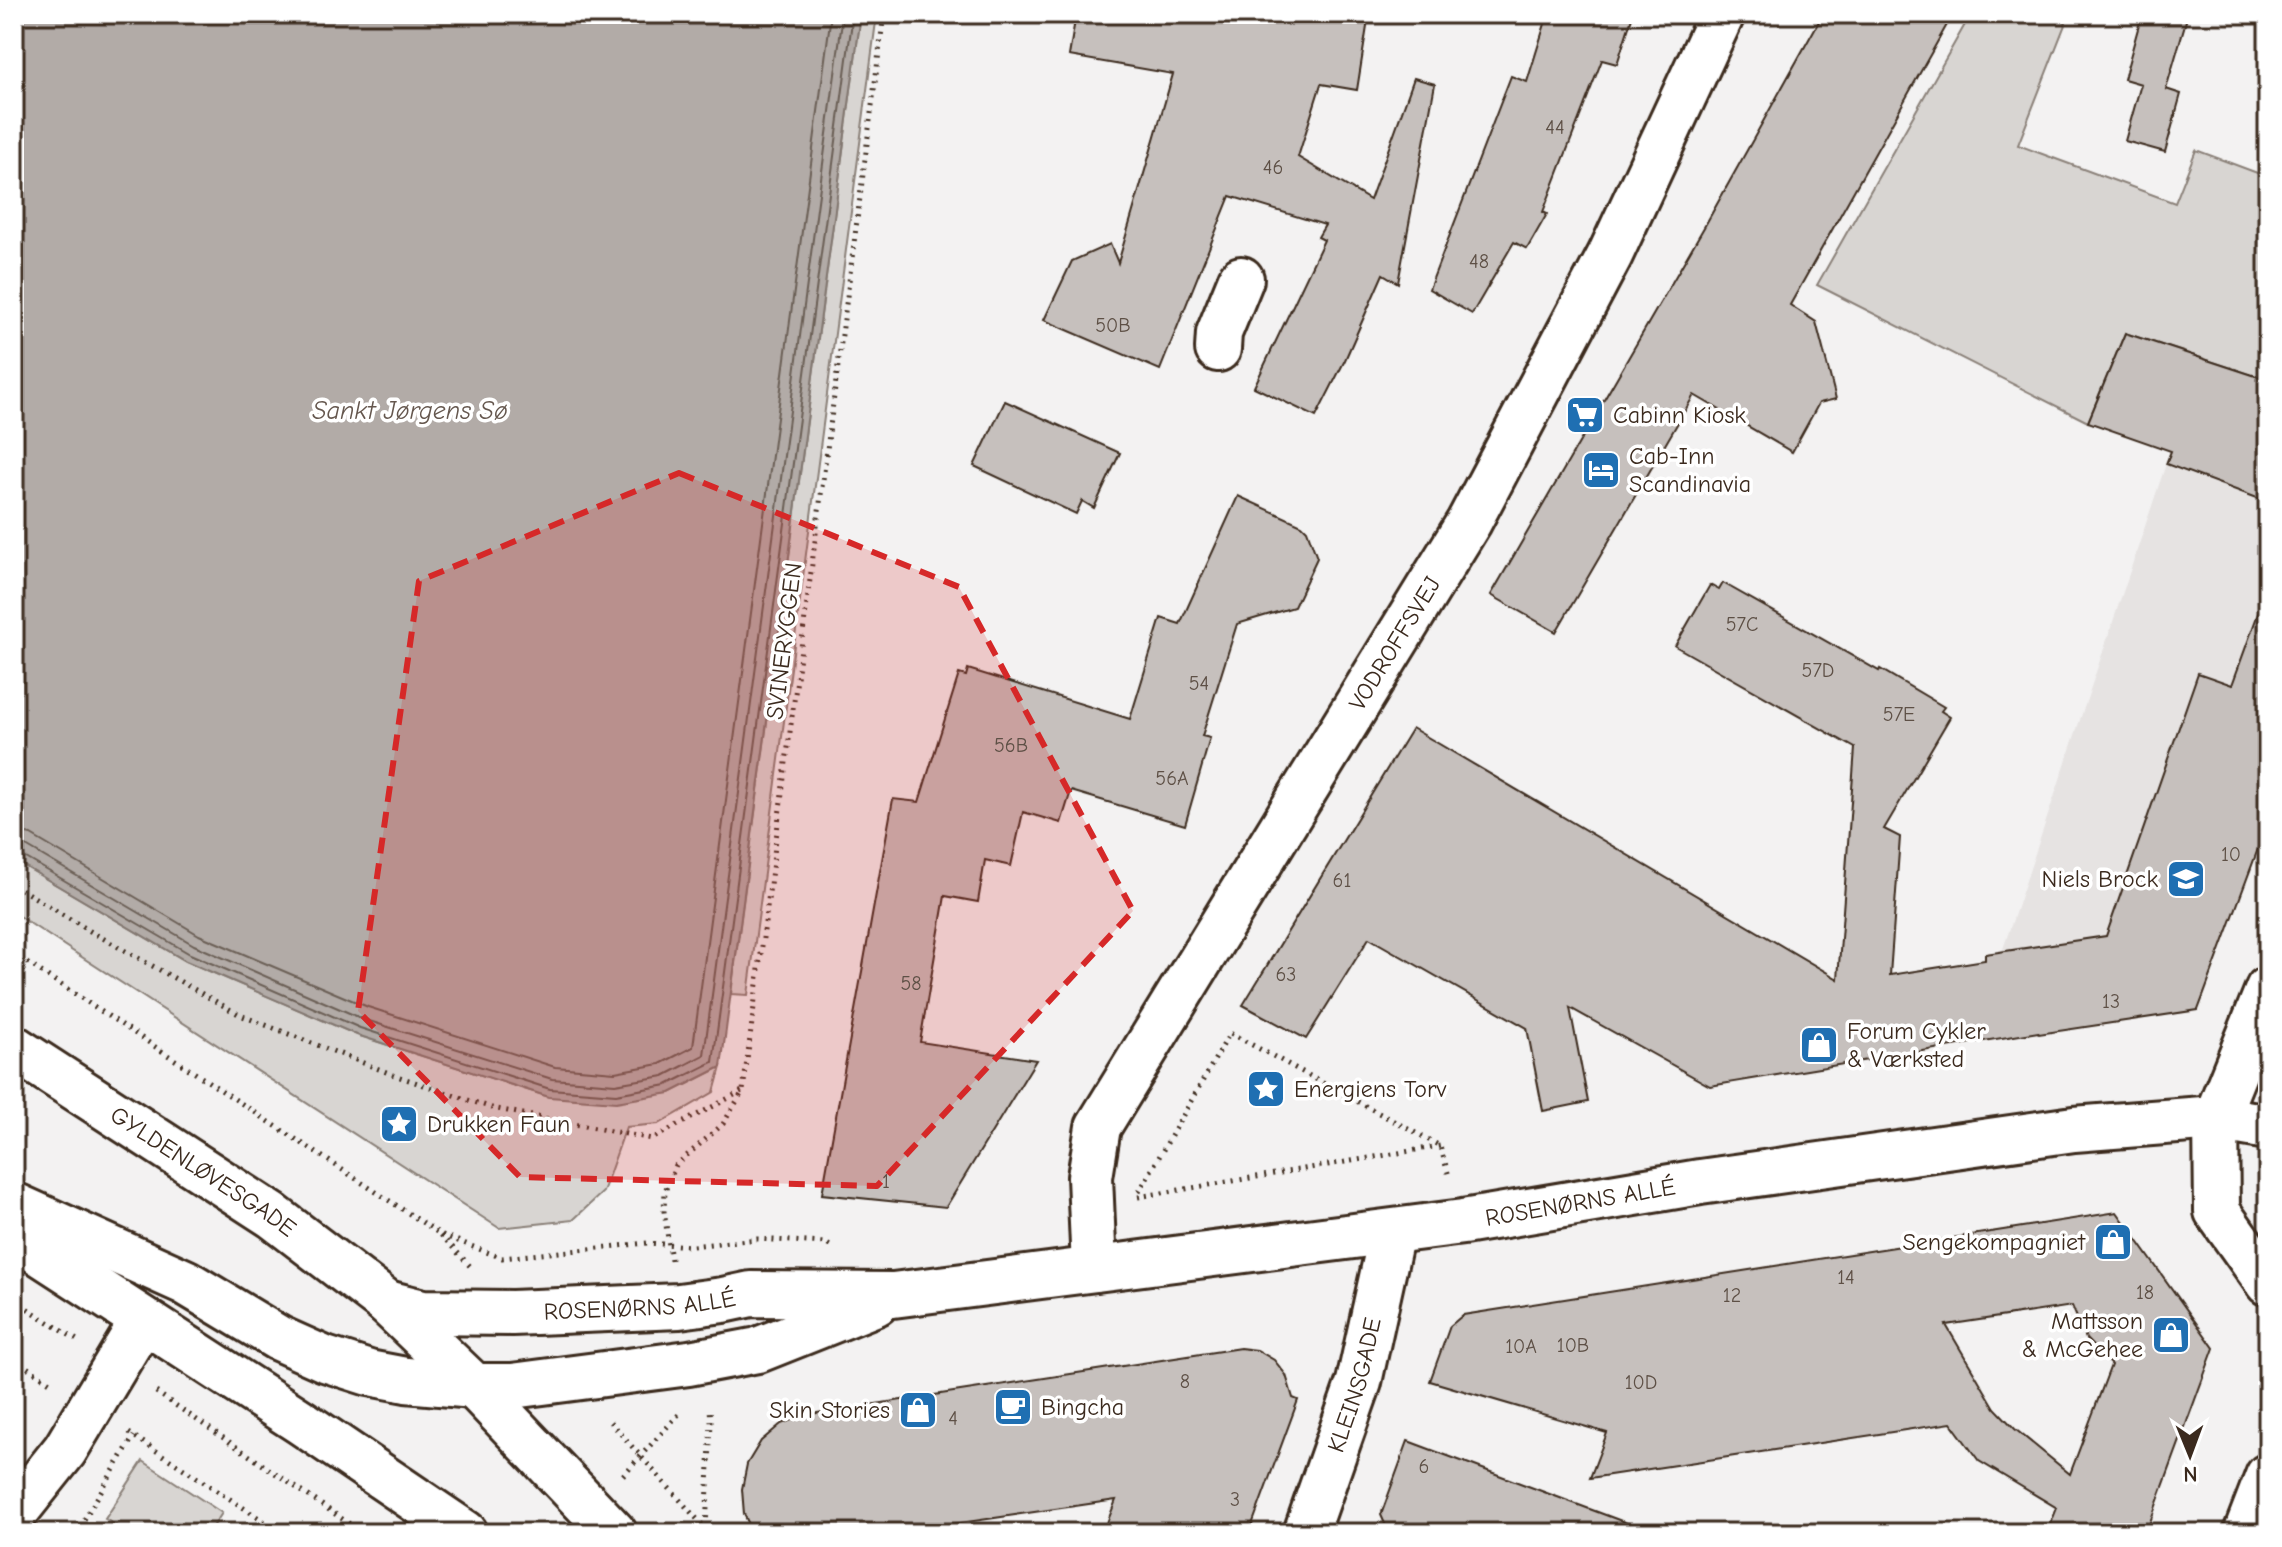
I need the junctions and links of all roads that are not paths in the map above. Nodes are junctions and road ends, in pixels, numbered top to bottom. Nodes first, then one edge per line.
1 (1722, 14) edge
2 (1241, 279) dead end
3 (1218, 349) dead end
4 (2268, 989) edge
5 (14, 1048) edge
6 (14, 1080) edge
7 (2216, 1118) junction
8 (2268, 1127) edge
9 (151, 1137) junction
10 (14, 1205) edge
11 (1392, 1232) junction
12 (14, 1236) edge
13 (1094, 1269) junction
14 (2268, 1283) edge
15 (893, 1295) junction
16 (387, 1303) junction
17 (143, 1320) junction
18 (474, 1386) junction
19 (2268, 1476) edge
20 (14, 1514) edge
21 (603, 1521) edge
22 (465, 1533) edge
23 (1306, 1533) edge
24 (2246, 1533) edge

1 - 13 street, VODROFFSVEJ
2 - 3 street
4 - 7 street
5 - 9 street, GYLDENLØVESGADE
6 - 9 street
7 - 8 street, ROSENØRNS ALLÉ
7 - 11 street, ROSENØRNS ALLÉ
7 - 14 street
9 - 16 street, GYLDENLØVESGADE
10 - 18 street, ROSENØRNS ALLÉ
11 - 13 street, ROSENØRNS ALLÉ
11 - 23 street, KLEINSGADE
12 - 17 street
13 - 15 street, ROSENØRNS ALLÉ
15 - 16 street, ROSENØRNS ALLÉ
15 - 18 street, ROSENØRNS ALLÉ
16 - 18 street, GYLDENLØVESGADE
17 - 20 street
17 - 22 street
18 - 21 street, GYLDENLØVESGADE
19 - 24 street

